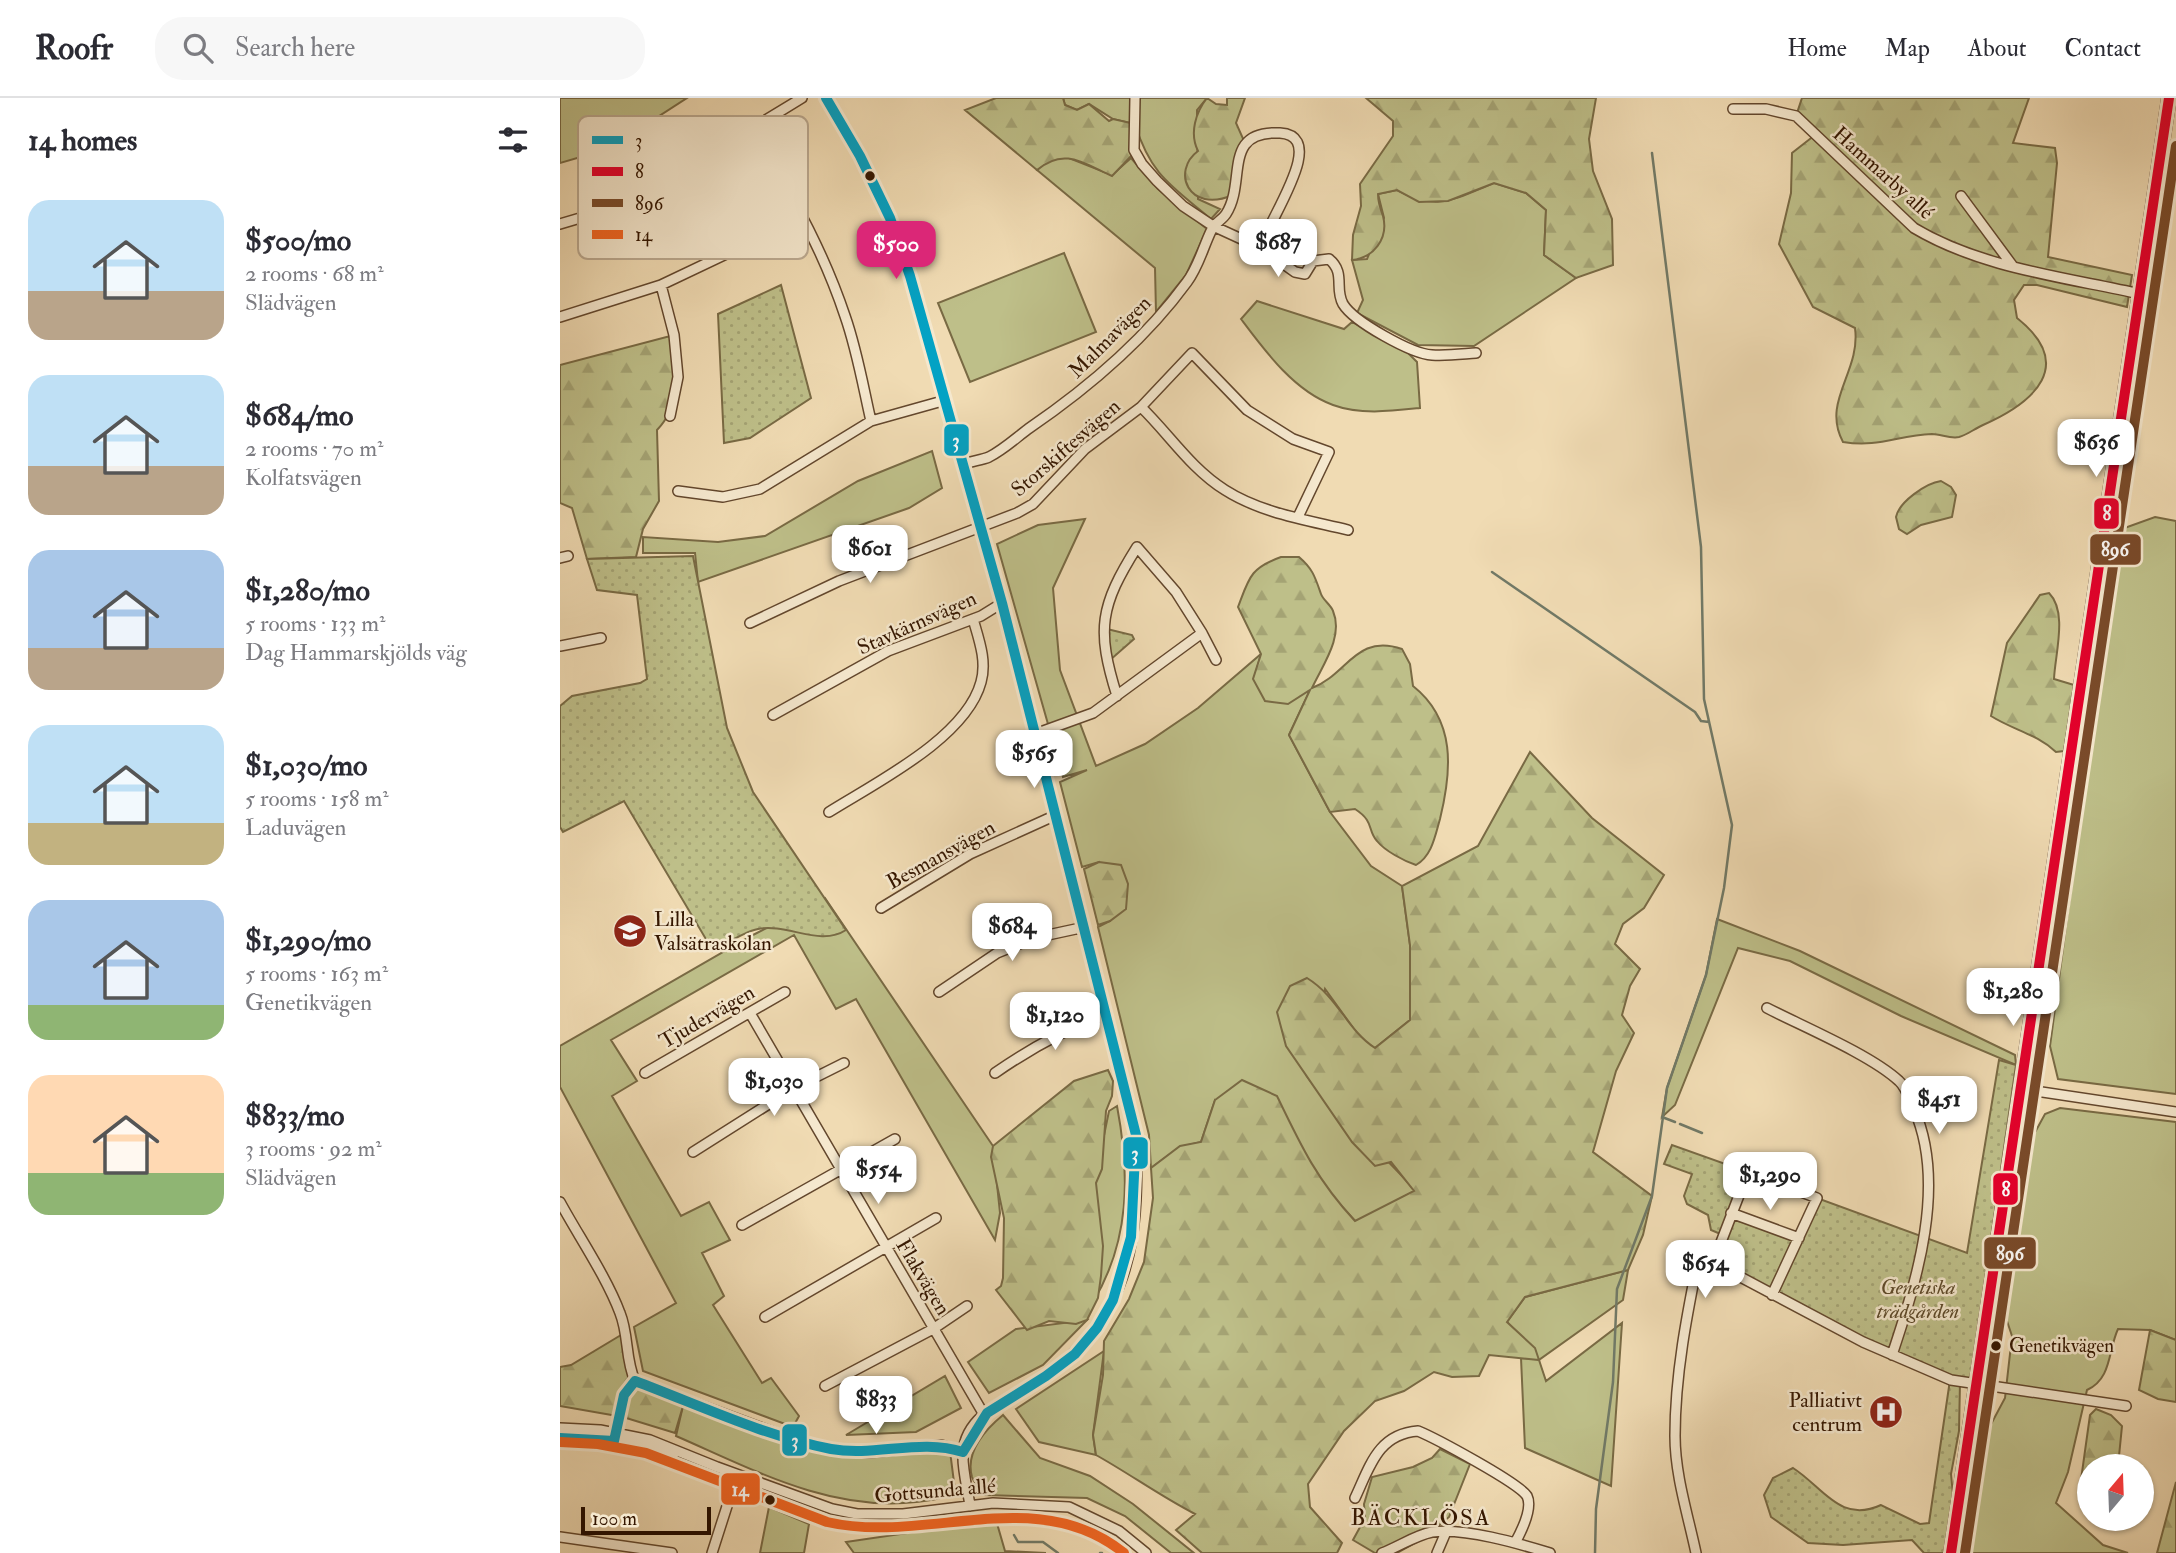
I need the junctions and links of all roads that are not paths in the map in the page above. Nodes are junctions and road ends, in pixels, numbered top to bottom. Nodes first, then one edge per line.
1 (802, 98) edge
2 (826, 98) edge
3 (1135, 98) edge
4 (2169, 98) edge
5 (1733, 109) dead end
6 (773, 116) edge
7 (1961, 196) dead end
8 (578, 219) edge
9 (560, 225) edge
10 (1213, 226) junction
11 (808, 230) edge
12 (1261, 248) junction
13 (716, 259) edge
14 (2012, 265) junction
15 (661, 285) junction
16 (2140, 294) junction
17 (560, 317) edge
18 (1476, 353) dead end
19 (946, 400) junction
20 (1141, 407) junction
21 (670, 416) dead end
22 (871, 421) junction
23 (964, 464) junction
24 (678, 491) dead end
25 (1298, 517) junction
26 (981, 524) junction
27 (1348, 530) dead end
28 (1002, 603) junction
29 (973, 619) junction
30 (750, 624) dead end
31 (1202, 633) junction
32 (601, 638) dead end
33 (560, 646) edge
34 (1216, 660) dead end
35 (1117, 696) junction
36 (773, 715) dead end
37 (1035, 734) junction
38 (829, 812) dead end
39 (1056, 815) junction
40 (881, 908) dead end
41 (1085, 927) junction
42 (785, 992) dead end
43 (939, 992) dead end
44 (1768, 1008) dead end
45 (750, 1013) junction
46 (1106, 1014) junction
47 (844, 1063) dead end
48 (645, 1073) dead end
49 (995, 1073) dead end
50 (794, 1088) junction
51 (2026, 1090) junction
52 (2176, 1112) edge
53 (895, 1139) dead end
54 (693, 1152) dead end
55 (841, 1168) junction
56 (560, 1202) edge
57 (1731, 1213) junction
58 (936, 1218) dead end
59 (742, 1225) dead end
60 (1799, 1238) junction
61 (883, 1246) junction
62 (1713, 1263) junction
63 (1772, 1295) junction
64 (967, 1306) dead end
65 (765, 1317) dead end
66 (933, 1329) junction
67 (1892, 1355) junction
68 (635, 1381) junction
69 (825, 1386) dead end
70 (1983, 1386) junction
71 (2126, 1406) dead end
72 (983, 1413) junction
73 (560, 1428) edge
74 (615, 1437) junction
75 (560, 1438) edge
76 (963, 1452) junction
77 (737, 1475) junction
78 (1355, 1498) dead end
79 (970, 1506) junction
80 (1446, 1532) junction
81 (560, 1537) edge
82 (1515, 1543) junction
83 (1405, 1549) edge
84 (672, 1553) edge
85 (712, 1553) edge
86 (1146, 1553) edge
87 (1382, 1553) edge
88 (1437, 1553) edge
89 (1550, 1553) edge
90 (1696, 1553) edge
91 (1951, 1553) edge
92 (1962, 1553) edge

1 - 6 street
2 - 19 street
3 - 10 street
4 - 16 main road
5 - 14 street, Hammarby allé
7 - 14 street, Hammarby allé
8 - 9 street
10 - 12 street
10 - 12 street, Malmavägen
10 - 23 street, Malmavägen
11 - 22 street
12 - 18 street
13 - 15 street
14 - 16 street, Hammarby allé
15 - 17 street
15 - 21 street
16 - 51 main road
19 - 22 street
19 - 23 street
20 - 25 street
20 - 25 street, Storskiftesvägen
20 - 26 street, Storskiftesvägen
22 - 24 street
23 - 26 street
25 - 27 street
26 - 28 street
26 - 30 street, Storskiftesvägen
28 - 29 street, Stavkärnsvägen
28 - 37 street
29 - 36 street, Stavkärnsvägen
29 - 38 street
31 - 34 street
31 - 35 street
31 - 35 street
32 - 33 street
35 - 37 street
37 - 39 street
39 - 40 street, Besmansvägen
39 - 41 street
41 - 43 street
41 - 46 street
42 - 45 street, Tjudervägen
44 - 67 street
45 - 48 street, Tjudervägen
45 - 50 street, Flakvägen
46 - 49 street
46 - 72 street
47 - 50 street
50 - 54 street
50 - 55 street, Flakvägen
51 - 52 street
51 - 70 main road
53 - 55 street
55 - 59 street
55 - 61 street, Flakvägen
56 - 68 street
57 - 60 street
57 - 60 street
57 - 62 street
58 - 61 street
60 - 63 street
61 - 65 street
61 - 66 street, Flakvägen
62 - 63 street
62 - 90 street
63 - 67 street
64 - 66 street
66 - 69 street
66 - 72 street, Flakvägen
67 - 70 street
68 - 74 street
68 - 76 street
70 - 71 street
70 - 91 main road
70 - 92 main road
72 - 76 street
73 - 74 street, Gottsunda allé
74 - 75 street, Gottsunda allé
74 - 77 street, Gottsunda allé
76 - 79 street
77 - 79 street, Gottsunda allé
77 - 85 street
78 - 82 street
79 - 86 street, Gottsunda allé
80 - 82 street
80 - 83 street
80 - 88 street
81 - 84 street
82 - 89 street
83 - 87 street

